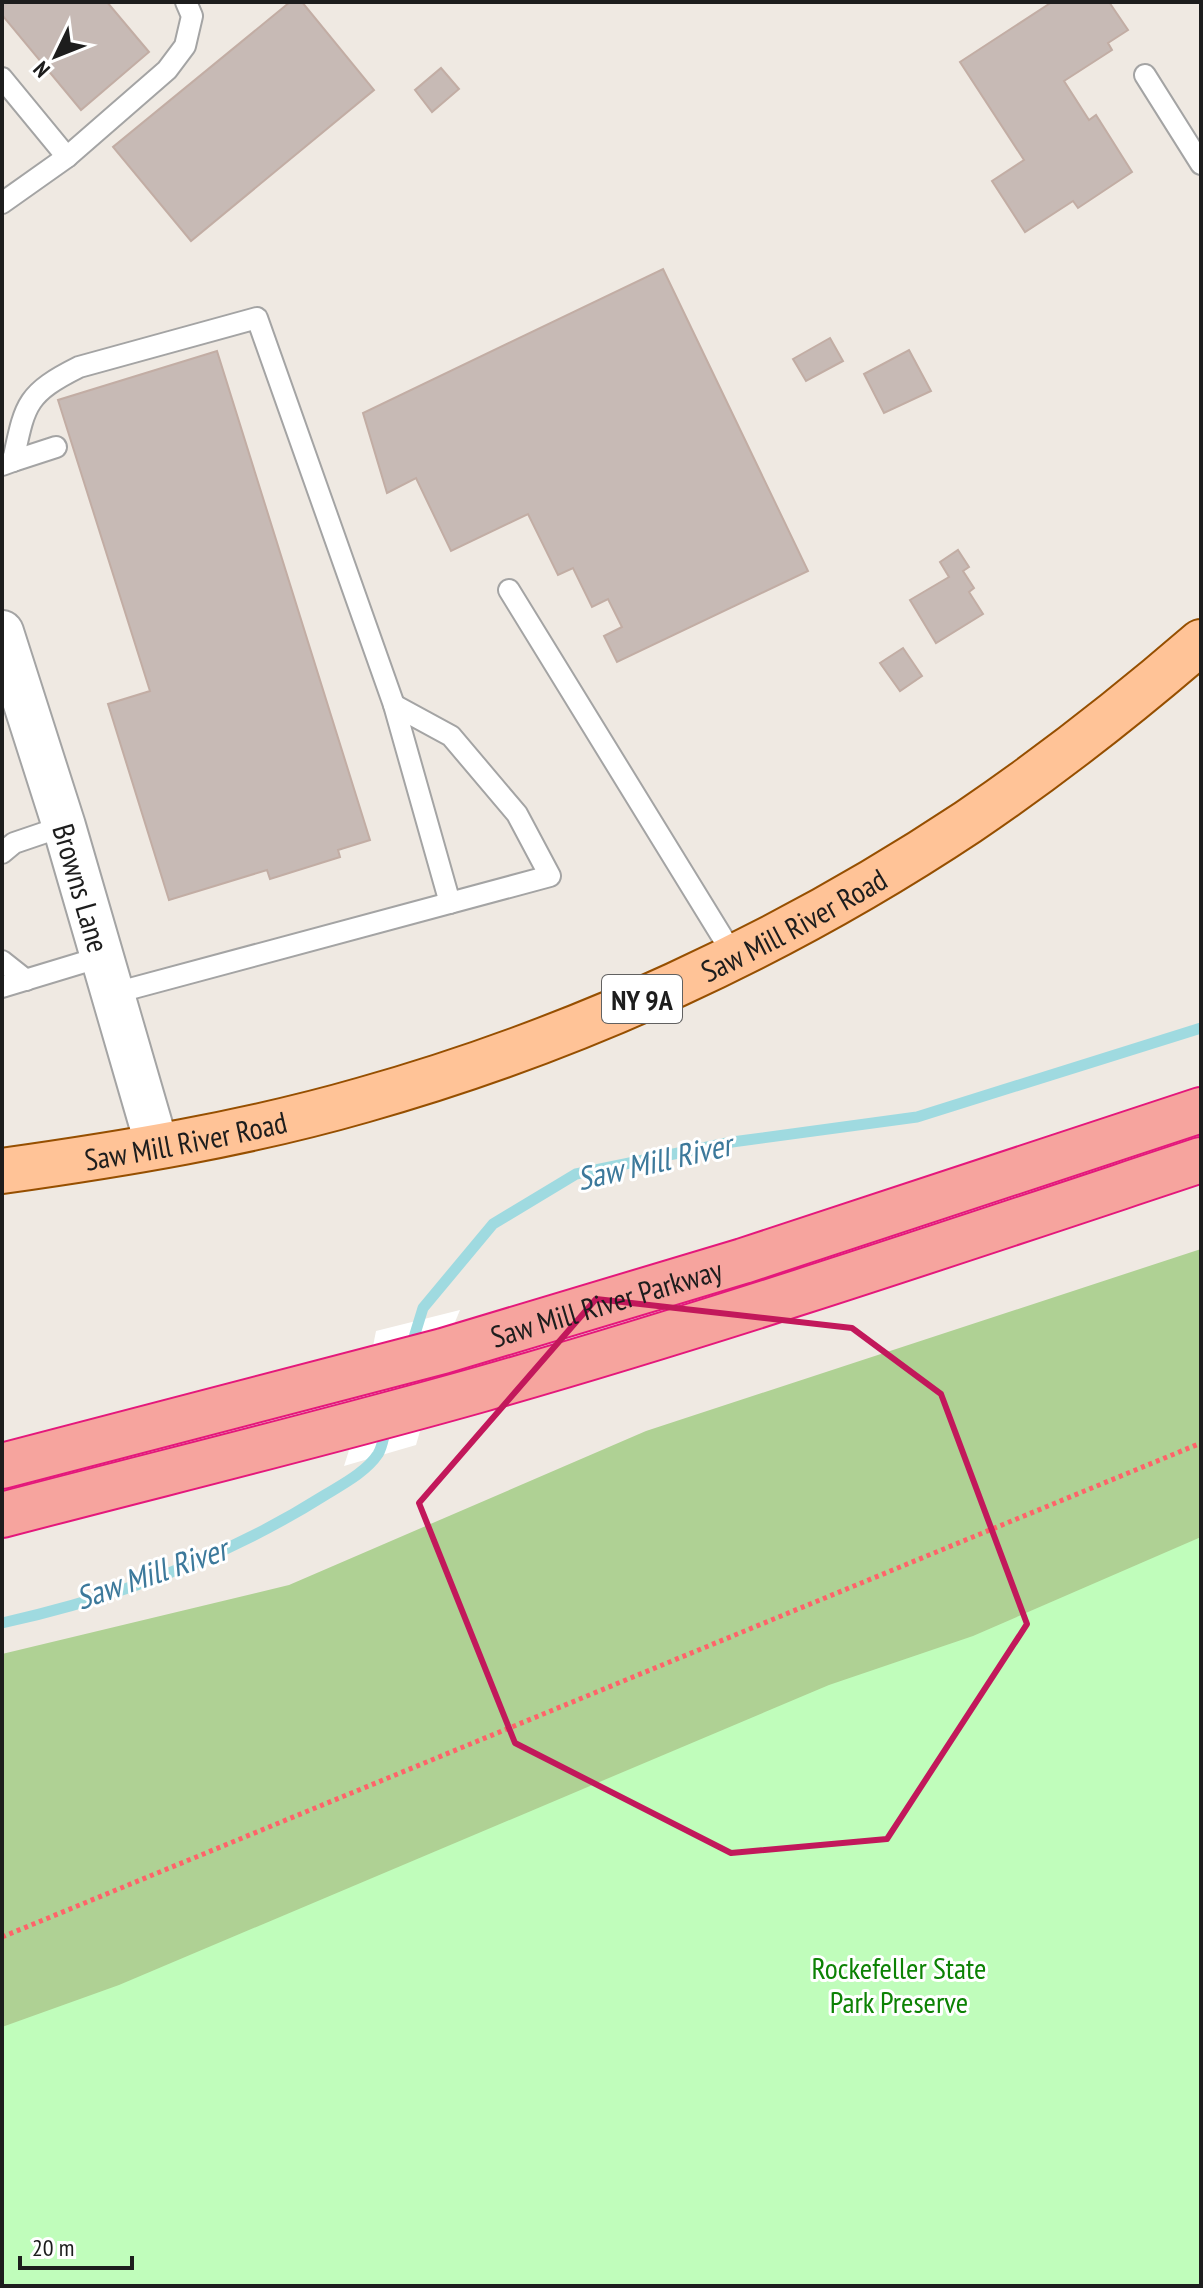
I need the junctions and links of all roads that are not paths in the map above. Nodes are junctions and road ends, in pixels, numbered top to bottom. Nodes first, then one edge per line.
1 (186, 2) edge
2 (1145, 75) dead end
3 (2, 78) edge
4 (67, 157) junction
5 (1201, 164) edge
6 (2, 203) edge
7 (56, 447) dead end
8 (8, 463) edge
9 (509, 590) dead end
10 (2, 632) edge
11 (1201, 642) edge
12 (394, 705) junction
13 (64, 826) junction
14 (2, 853) edge
15 (450, 903) junction
16 (734, 956) junction
17 (2, 961) edge
18 (106, 976) junction
19 (26, 980) junction
20 (2, 987) edge
21 (1201, 1110) edge
22 (157, 1146) junction
23 (1201, 1160) edge
24 (2, 1171) edge
25 (2, 1466) edge
26 (2, 1515) edge

1 - 4 lane
2 - 5 lane
3 - 4 lane
4 - 6 lane
7 - 8 lane
8 - 12 lane
9 - 16 lane
10 - 13 street, Browns Lane
11 - 16 main road, Saw Mill River Road / NY 9A
12 - 15 lane
12 - 15 lane
13 - 14 lane
13 - 18 street, Browns Lane
15 - 18 lane
16 - 22 main road, Saw Mill River Road / NY 9A
17 - 19 lane
18 - 19 lane
18 - 22 street, Browns Lane
19 - 20 lane
21 - 25 highway, Saw Mill River Parkway
22 - 24 main road, Saw Mill River Road / NY 9A
23 - 26 highway, Saw Mill River Parkway

